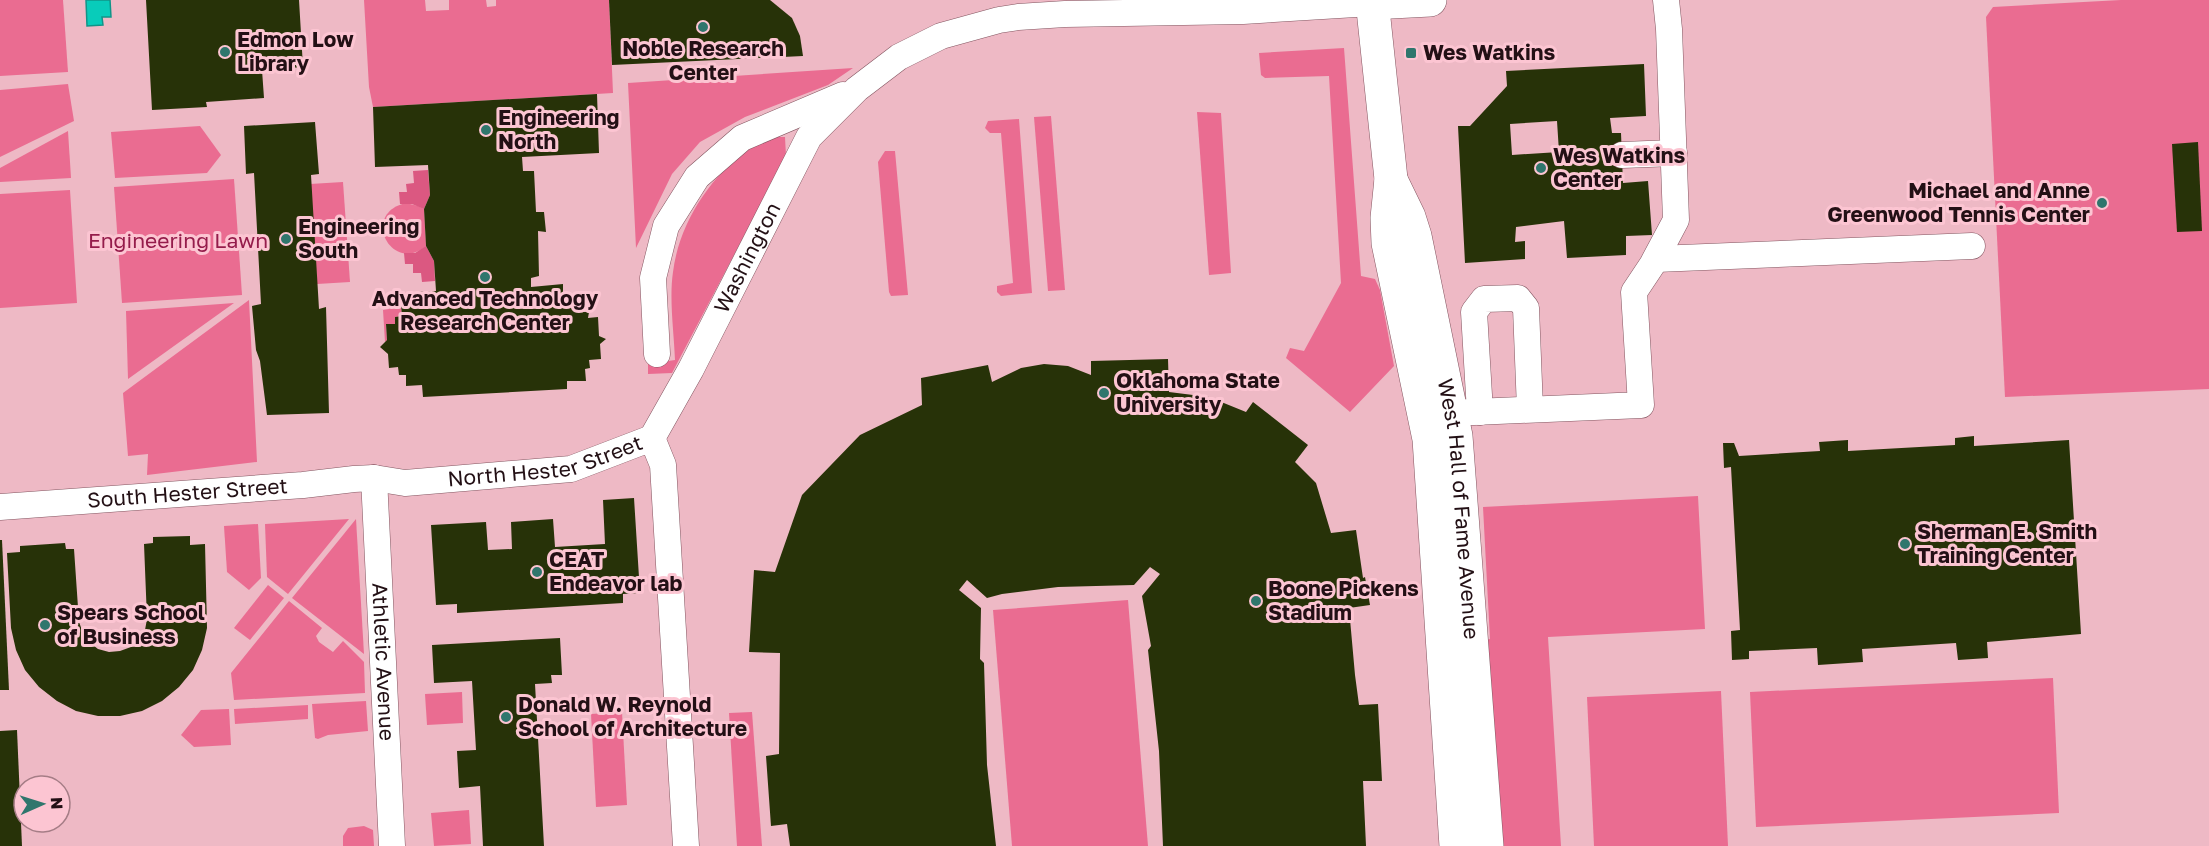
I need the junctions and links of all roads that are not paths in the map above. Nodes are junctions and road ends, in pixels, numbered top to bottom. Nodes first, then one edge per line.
1 (1430, 0) edge
2 (1665, 0) edge
3 (1372, 1) edge
4 (857, 89) junction
5 (1674, 153) junction
6 (1622, 155) dead end
7 (1391, 178) junction
8 (1972, 246) dead end
9 (1656, 259) junction
10 (657, 354) dead end
11 (1530, 409) junction
12 (1466, 412) junction
13 (651, 438) junction
14 (374, 478) junction
15 (0, 507) edge
16 (392, 846) edge
17 (686, 846) edge
18 (1456, 846) edge
19 (1487, 846) edge

1 - 3 main road
2 - 5 street
3 - 4 street
3 - 7 main road, West Hall of Fame Avenue
4 - 10 street
4 - 13 street, Washington
5 - 6 street
5 - 9 street
7 - 12 main road, West Hall of Fame Avenue
7 - 18 main road, West Hall of Fame Avenue
8 - 9 street
9 - 11 street
11 - 12 street
11 - 12 street
12 - 19 main road, West Hall of Fame Avenue
13 - 14 street, North Hester Street
13 - 17 street, North Hester Street
14 - 15 street, South Hester Street
14 - 16 street, Athletic Avenue

